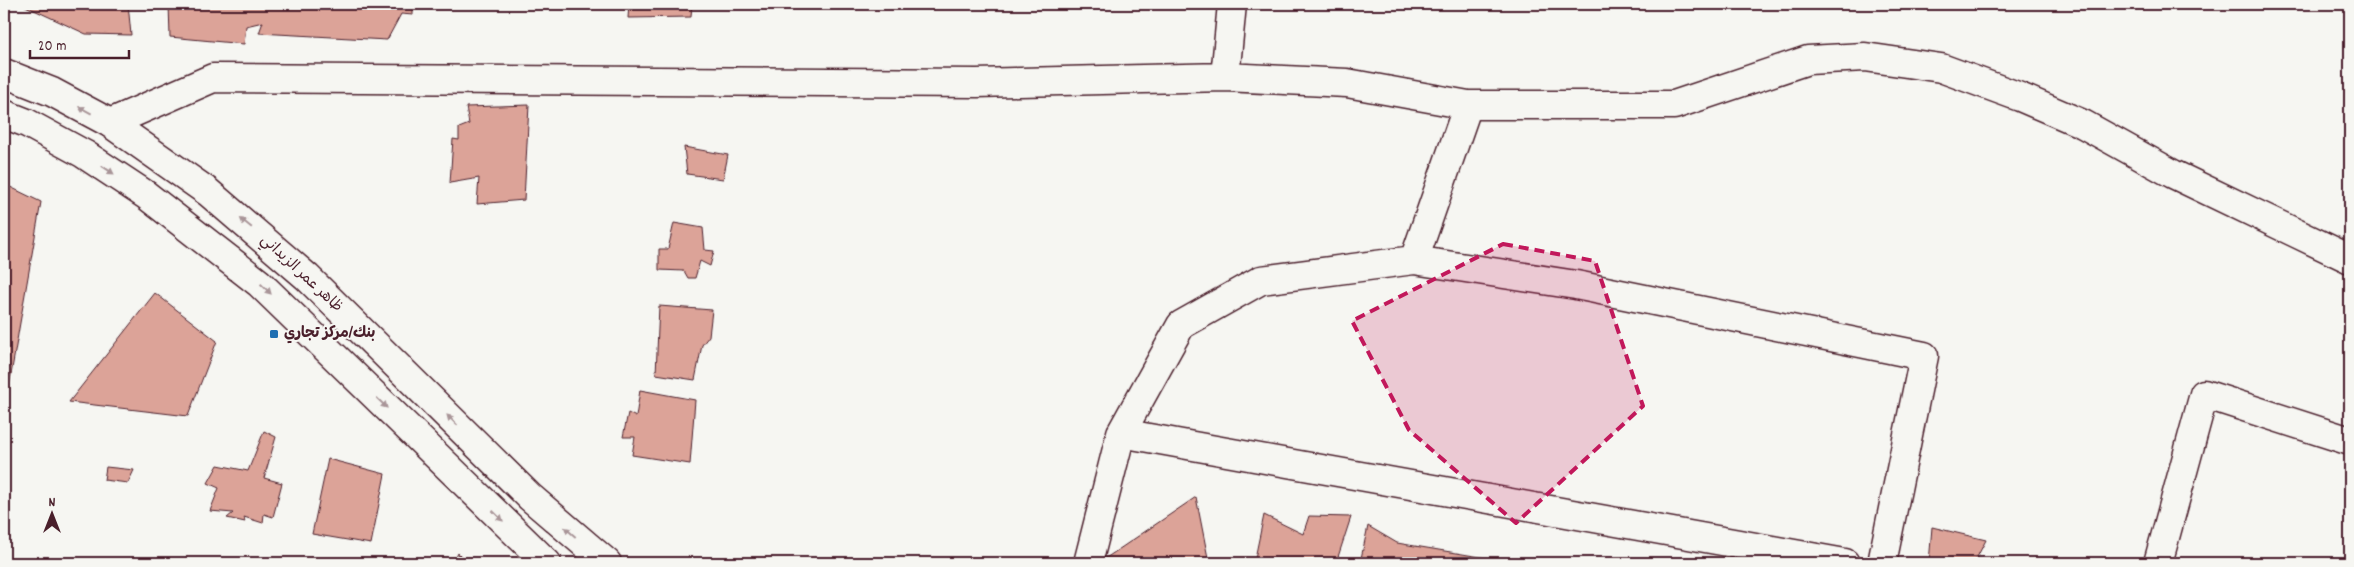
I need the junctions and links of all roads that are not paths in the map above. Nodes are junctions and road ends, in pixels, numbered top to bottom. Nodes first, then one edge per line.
1 (1232, 4) edge
2 (4, 73) edge
3 (1225, 77) junction
4 (1468, 104) junction
5 (4, 114) edge
6 (110, 123) junction
7 (2350, 259) edge
8 (1414, 260) junction
9 (1121, 433) junction
10 (2350, 441) edge
11 (547, 563) edge
12 (607, 563) edge
13 (1088, 563) edge
14 (1845, 563) edge
15 (1882, 563) edge
16 (2158, 563) edge

1 - 3 street
6 -> 2 street, ظاهر عمر الزيداني
3 - 4 street
3 - 6 street
4 - 7 street
4 - 8 street
5 -> 11 street
12 -> 6 street, ظاهر عمر الزيداني
8 - 9 street
8 - 15 street
9 - 13 street
9 - 14 street
10 - 16 street

